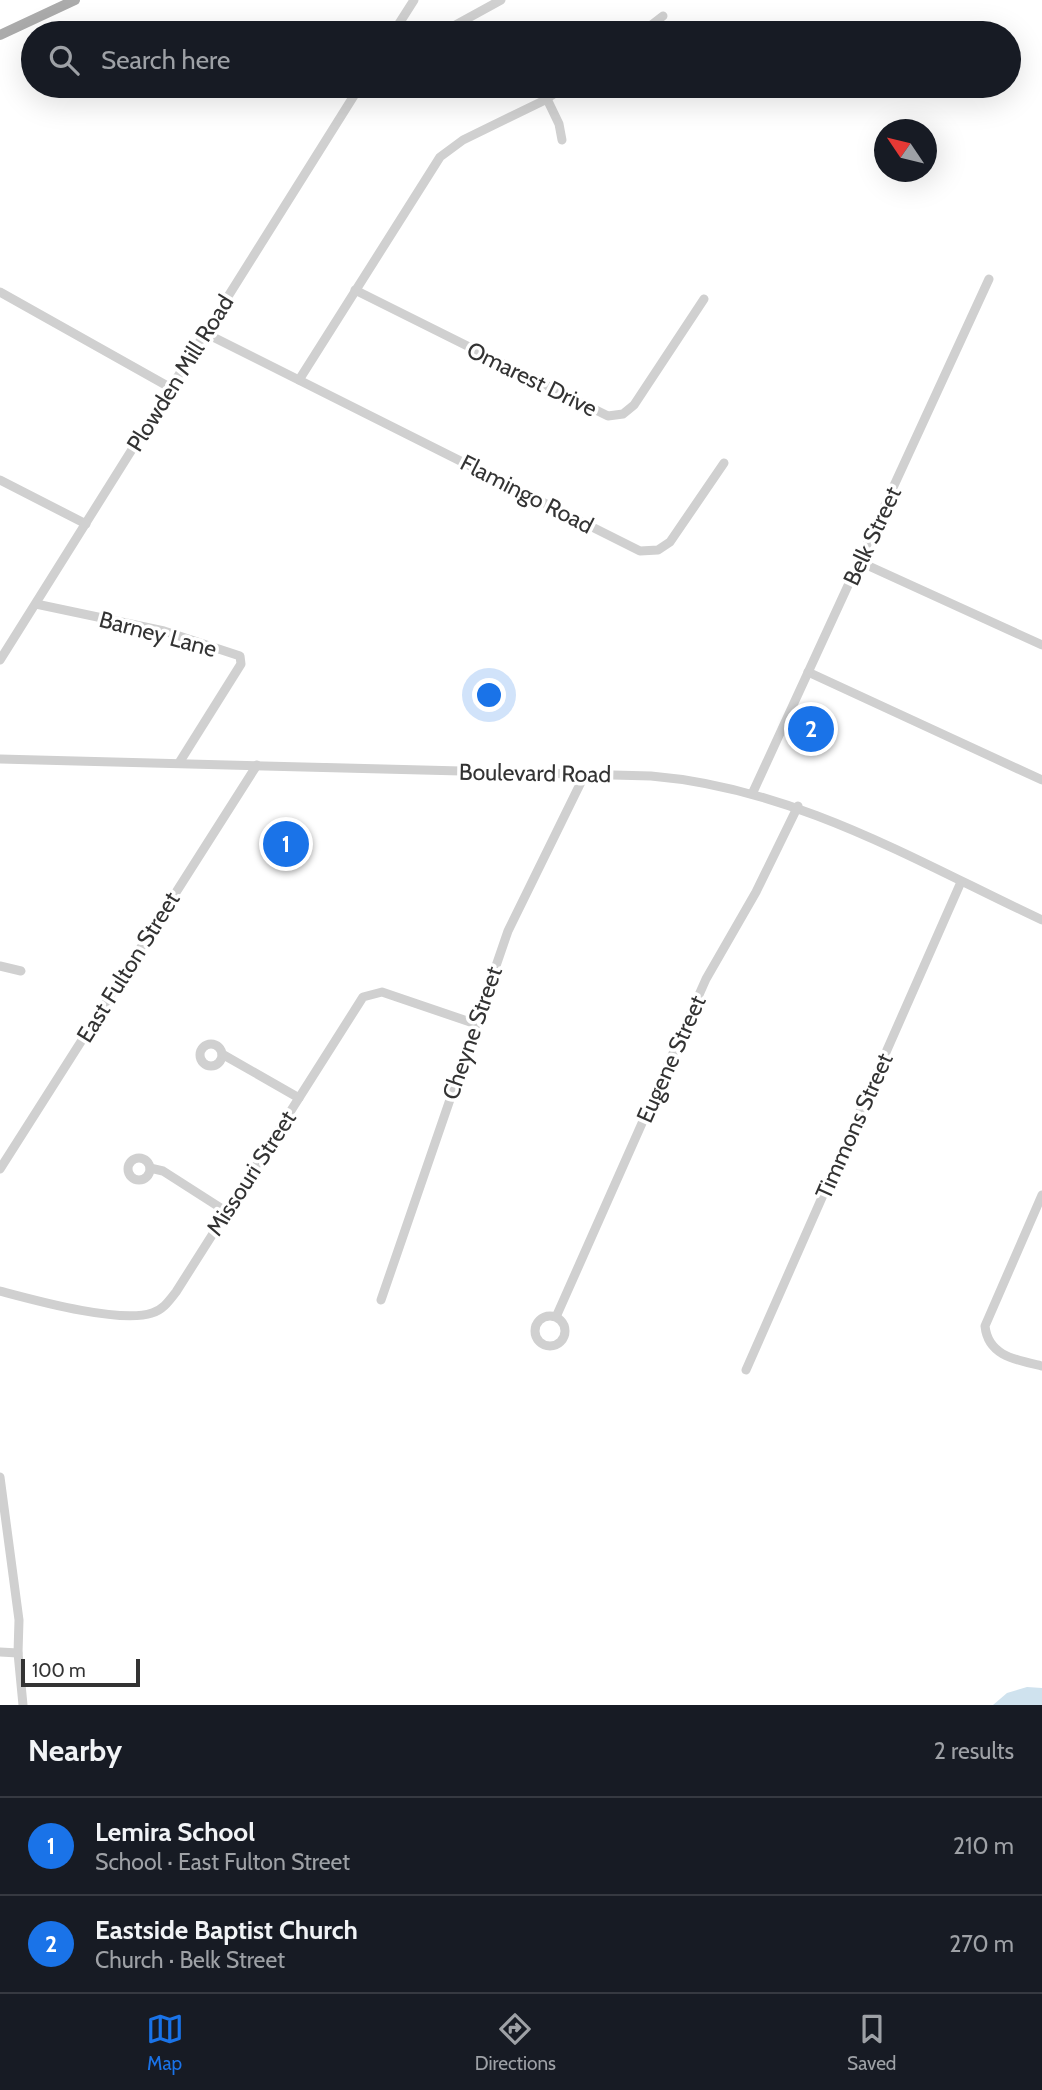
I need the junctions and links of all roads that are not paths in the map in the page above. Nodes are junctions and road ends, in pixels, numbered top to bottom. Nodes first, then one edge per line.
1 (75, 0) edge
2 (414, 0) edge
3 (501, 0) edge
4 (663, 16) dead end
5 (30, 21) edge
6 (401, 21) edge
7 (463, 21) edge
8 (657, 21) edge
9 (21, 25) edge
10 (0, 35) edge
11 (352, 98) edge
12 (547, 99) joint
13 (562, 140) dead end
14 (989, 279) dead end
15 (355, 290) junction
16 (0, 292) edge
17 (704, 299) dead end
18 (205, 333) junction
19 (299, 380) junction
20 (171, 388) junction
21 (724, 463) dead end
22 (0, 480) edge
23 (86, 524) junction
24 (860, 562) junction
25 (36, 604) junction
26 (1042, 645) edge
27 (0, 660) edge
28 (808, 672) junction
29 (0, 759) edge
30 (179, 763) junction
31 (257, 765) junction
32 (585, 774) junction
33 (1042, 780) edge
34 (753, 792) junction
35 (797, 806) junction
36 (961, 882) junction
37 (1042, 920) edge
38 (0, 966) edge
39 (22, 971) dead end
40 (476, 1024) junction
41 (222, 1054) dead end
42 (299, 1098) junction
43 (150, 1168) dead end
44 (0, 1169) edge
45 (1042, 1195) edge
46 (228, 1212) junction
47 (0, 1291) edge
48 (381, 1300) dead end
49 (556, 1317) dead end
50 (1042, 1366) edge
51 (746, 1370) dead end
52 (0, 1477) edge
53 (0, 1652) edge
54 (18, 1653) junction
55 (23, 1705) edge

1 - 5 main road
2 - 6 street
3 - 7 street
4 - 8 street
9 - 10 main road
11 - 18 street, Plowden Mill Road
12 - 13 street
12 - 15 street
14 - 24 street, Belk Street
15 - 17 street, Omarest Drive
15 - 19 street
16 - 20 street
18 - 19 street, Flamingo Road
18 - 20 street, Plowden Mill Road
19 - 21 street, Flamingo Road
20 - 23 street, Plowden Mill Road
22 - 23 street
23 - 25 street, Plowden Mill Road
24 - 26 street
24 - 28 street, Belk Street
25 - 27 street, Plowden Mill Road
25 - 30 street, Barney Lane
28 - 33 street
28 - 34 street, Belk Street
29 - 30 street, Boulevard Road
30 - 31 street, Boulevard Road
31 - 32 street, Boulevard Road
31 - 44 street, East Fulton Street
32 - 34 street, Boulevard Road
32 - 40 street, Cheyne Street
34 - 35 street, Boulevard Road
35 - 36 street, Boulevard Road
35 - 49 street, Eugene Street
36 - 37 street, Boulevard Road
36 - 51 street, Timmons Street
38 - 39 street
40 - 42 street, Missouri Street
40 - 48 street, Cheyne Street
41 - 42 street
42 - 46 street, Missouri Street
43 - 46 street
45 - 50 street
46 - 47 street, Missouri Street
52 - 54 street
53 - 54 street
54 - 55 street

